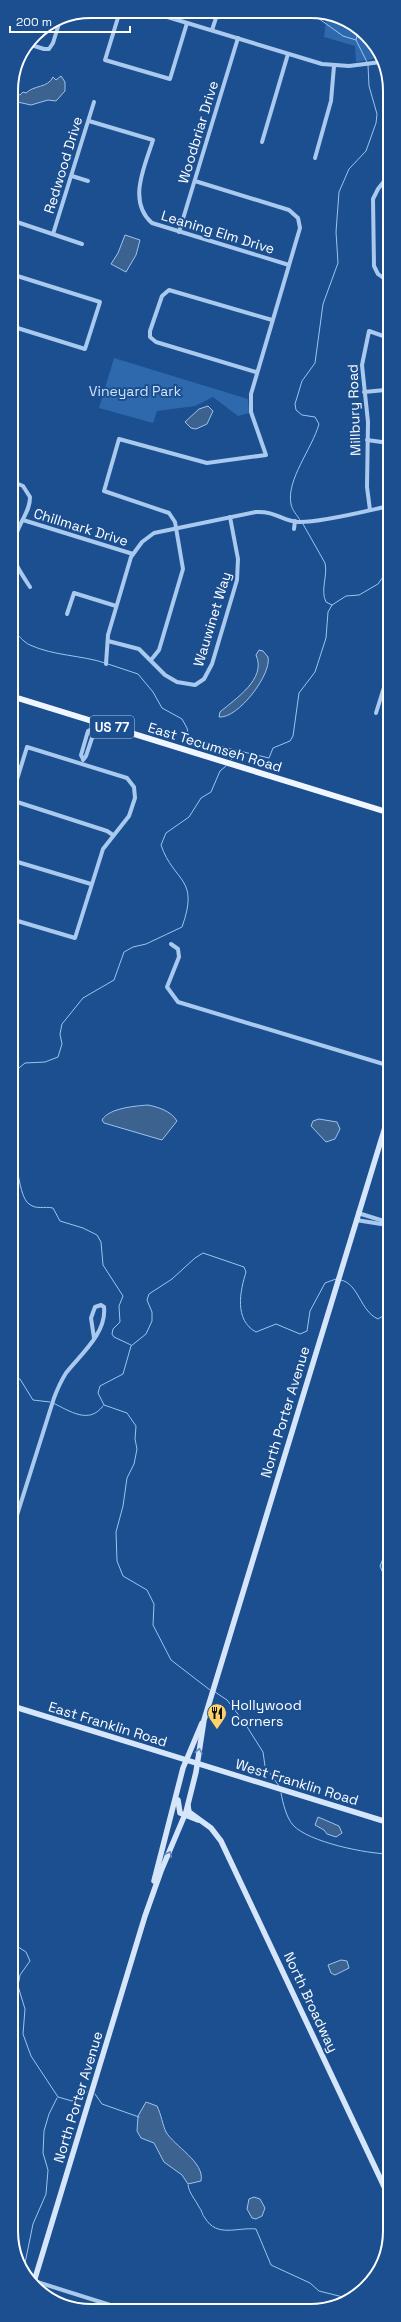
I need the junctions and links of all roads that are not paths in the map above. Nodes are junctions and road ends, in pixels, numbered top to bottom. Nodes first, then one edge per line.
1 (118, 18) edge
2 (171, 18) edge
3 (216, 18) edge
4 (187, 23) junction
5 (58, 26) edge
6 (212, 30) junction
7 (238, 38) junction
8 (33, 46) edge
9 (288, 54) junction
10 (376, 62) edge
11 (334, 66) junction
12 (94, 102) dead end
13 (89, 121) junction
14 (262, 142) dead end
15 (315, 158) dead end
16 (72, 176) junction
17 (88, 181) dead end
18 (194, 181) junction
19 (383, 182) edge
20 (18, 222) edge
21 (179, 232) junction
22 (53, 234) junction
23 (82, 244) dead end
24 (289, 265) junction
25 (18, 276) edge
26 (383, 278) edge
27 (272, 320) junction
28 (18, 328) edge
29 (383, 336) edge
30 (256, 372) junction
31 (383, 390) edge
32 (364, 392) junction
33 (367, 440) junction
34 (383, 442) edge
35 (18, 484) edge
36 (383, 507) edge
37 (370, 510) junction
38 (230, 517) junction
39 (22, 520) junction
40 (298, 522) junction
41 (176, 528) junction
42 (18, 529) edge
43 (294, 529) dead end
44 (133, 554) junction
45 (18, 564) edge
46 (30, 587) dead end
47 (116, 606) junction
48 (67, 614) dead end
49 (108, 641) junction
50 (151, 660) junction
51 (106, 664) dead end
52 (383, 690) edge
53 (18, 698) edge
54 (376, 713) dead end
55 (94, 721) junction
56 (82, 760) junction
57 (18, 776) edge
58 (18, 801) edge
59 (383, 811) edge
60 (113, 835) junction
61 (18, 862) edge
62 (91, 884) junction
63 (18, 921) edge
64 (171, 944) dead end
65 (383, 1064) edge
66 (383, 1133) edge
67 (358, 1213) junction
68 (356, 1220) junction
69 (383, 1220) edge
70 (383, 1222) edge
71 (94, 1338) junction
72 (18, 1515) edge
73 (18, 1708) edge
74 (204, 1720) junction
75 (186, 1761) junction
76 (197, 1765) junction
77 (179, 1784) junction
78 (189, 1804) junction
79 (185, 1816) junction
80 (202, 1821) junction
81 (383, 1821) edge
82 (145, 1916) junction
83 (383, 2184) edge
84 (35, 2277) edge
85 (43, 2286) edge
86 (105, 2304) edge

1 - 4 street
2 - 4 street
3 - 6 street
4 - 6 street
5 - 8 street
6 - 7 street
7 - 9 street
7 - 18 street, Woodbriar Drive
9 - 11 street
9 - 14 street
10 - 11 street
11 - 15 street
12 - 13 street, Redwood Drive
13 - 16 street, Redwood Drive
13 - 21 street, Leaning Elm Drive
16 - 17 street
16 - 22 street, Redwood Drive
18 - 21 street, Woodbriar Drive
18 - 24 street
19 - 26 street
20 - 22 street
21 - 24 street, Leaning Elm Drive
22 - 23 street
24 - 27 street
25 - 28 street
27 - 30 street
27 - 30 street
29 - 32 street, Millbury Road
30 - 41 street
31 - 32 street
32 - 33 street, Millbury Road
33 - 34 street
33 - 37 street, Millbury Road
35 - 39 street
36 - 37 street
37 - 40 street
38 - 40 street
38 - 41 street
38 - 50 street, Wauwinet Way
39 - 42 street
39 - 44 street, Chillmark Drive
40 - 43 street
41 - 44 street
41 - 50 street
44 - 47 street
45 - 46 street
47 - 48 street
47 - 49 street
49 - 50 street
49 - 51 street
52 - 54 street
53 - 55 main road, East Tecumseh Road / US 77
55 - 56 street
55 - 59 main road, East Tecumseh Road / US 77
56 - 57 street
56 - 60 street
58 - 60 street
60 - 62 street
61 - 62 street
62 - 63 street
64 - 65 street
66 - 67 street, North Porter Avenue
67 - 68 street, North Porter Avenue
67 - 69 street
68 - 70 street
68 - 74 street, North Porter Avenue
71 - 71 street
71 - 72 street
73 - 75 street, East Franklin Road
74 - 75 street, North Porter Avenue
76 -> 74 street, North Porter Avenue
75 - 76 street, East Franklin Road
75 - 77 street, North Porter Avenue
76 - 78 street, North Porter Avenue
76 - 81 street, West Franklin Road
77 - 79 street
77 - 82 street, North Porter Avenue
78 - 79 street, North Porter Avenue
78 - 80 street, North Broadway
79 - 80 street, North Broadway
82 -> 79 street, North Porter Avenue
80 - 83 street, North Broadway
82 - 84 street, North Porter Avenue
85 - 86 street

